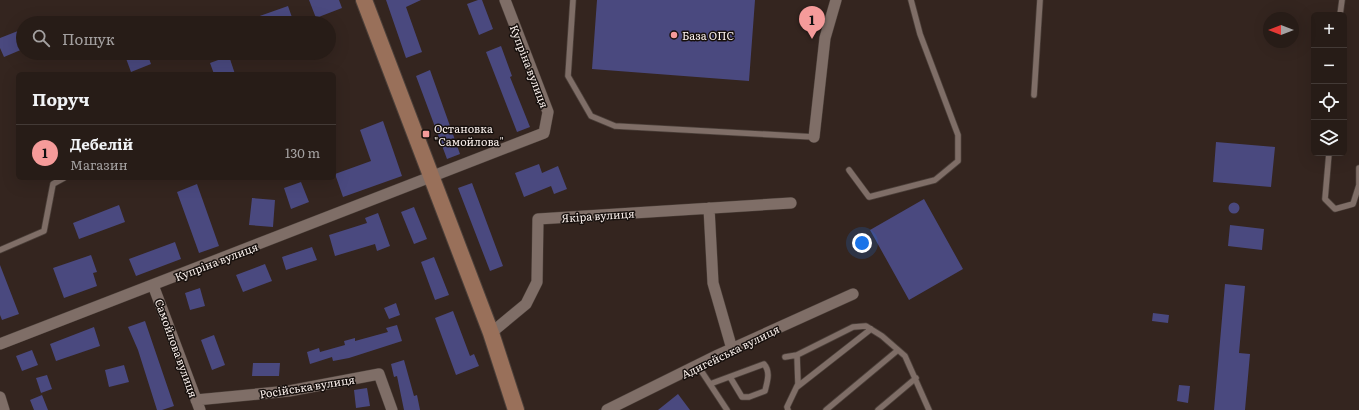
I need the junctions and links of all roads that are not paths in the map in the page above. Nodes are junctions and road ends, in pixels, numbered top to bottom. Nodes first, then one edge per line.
1 (364, 0) edge
2 (505, 0) edge
3 (572, 0) edge
4 (836, 0) edge
5 (911, 0) edge
6 (1040, 0) edge
7 (1342, 0) edge
8 (1340, 12) edge
9 (1034, 95) dead end
10 (814, 137) joint
11 (1329, 156) edge
12 (1359, 168) edge
13 (849, 170) dead end
14 (432, 177) junction
15 (60, 180) edge
16 (791, 202) dead end
17 (709, 208) junction
18 (0, 250) edge
19 (154, 285) junction
20 (853, 294) dead end
21 (871, 329) junction
22 (491, 333) junction
23 (0, 344) edge
24 (732, 349) junction
25 (898, 350) junction
26 (797, 355) junction
27 (785, 357) dead end
28 (698, 366) junction
29 (730, 377) junction
30 (916, 378) junction
31 (710, 384) junction
32 (797, 387) junction
33 (0, 397) edge
34 (198, 405) edge
35 (4, 410) edge
36 (392, 410) edge
37 (516, 410) edge
38 (607, 410) edge
39 (727, 410) edge
40 (788, 410) edge
41 (826, 410) edge
42 (878, 410) edge
43 (929, 410) edge

1 - 14 main road
2 - 14 street, Купріна вулиця
3 - 10 lane
4 - 10 street
5 - 13 lane
6 - 9 lane
7 - 8 lane
11 - 12 lane
14 - 19 street, Купріна вулиця
14 - 22 main road
15 - 18 lane
16 - 17 street, Якіра вулиця
17 - 22 street, Якіра вулиця
17 - 24 street
19 - 23 street, Купріна вулиця
19 - 34 street, Самойлова вулиця
20 - 24 street, Адигейська вулиця
21 - 25 lane
21 - 26 lane
21 - 32 lane
22 - 37 main road
24 - 28 street, Адигейська вулиця
25 - 30 lane
25 - 41 lane
26 - 27 lane
26 - 32 lane
28 - 31 lane
28 - 38 street, Адигейська вулиця
29 - 29 lane
29 - 31 lane
30 - 42 lane
30 - 43 lane
31 - 39 lane
32 - 40 lane
33 - 35 street
34 - 36 street, Російська вулиця

